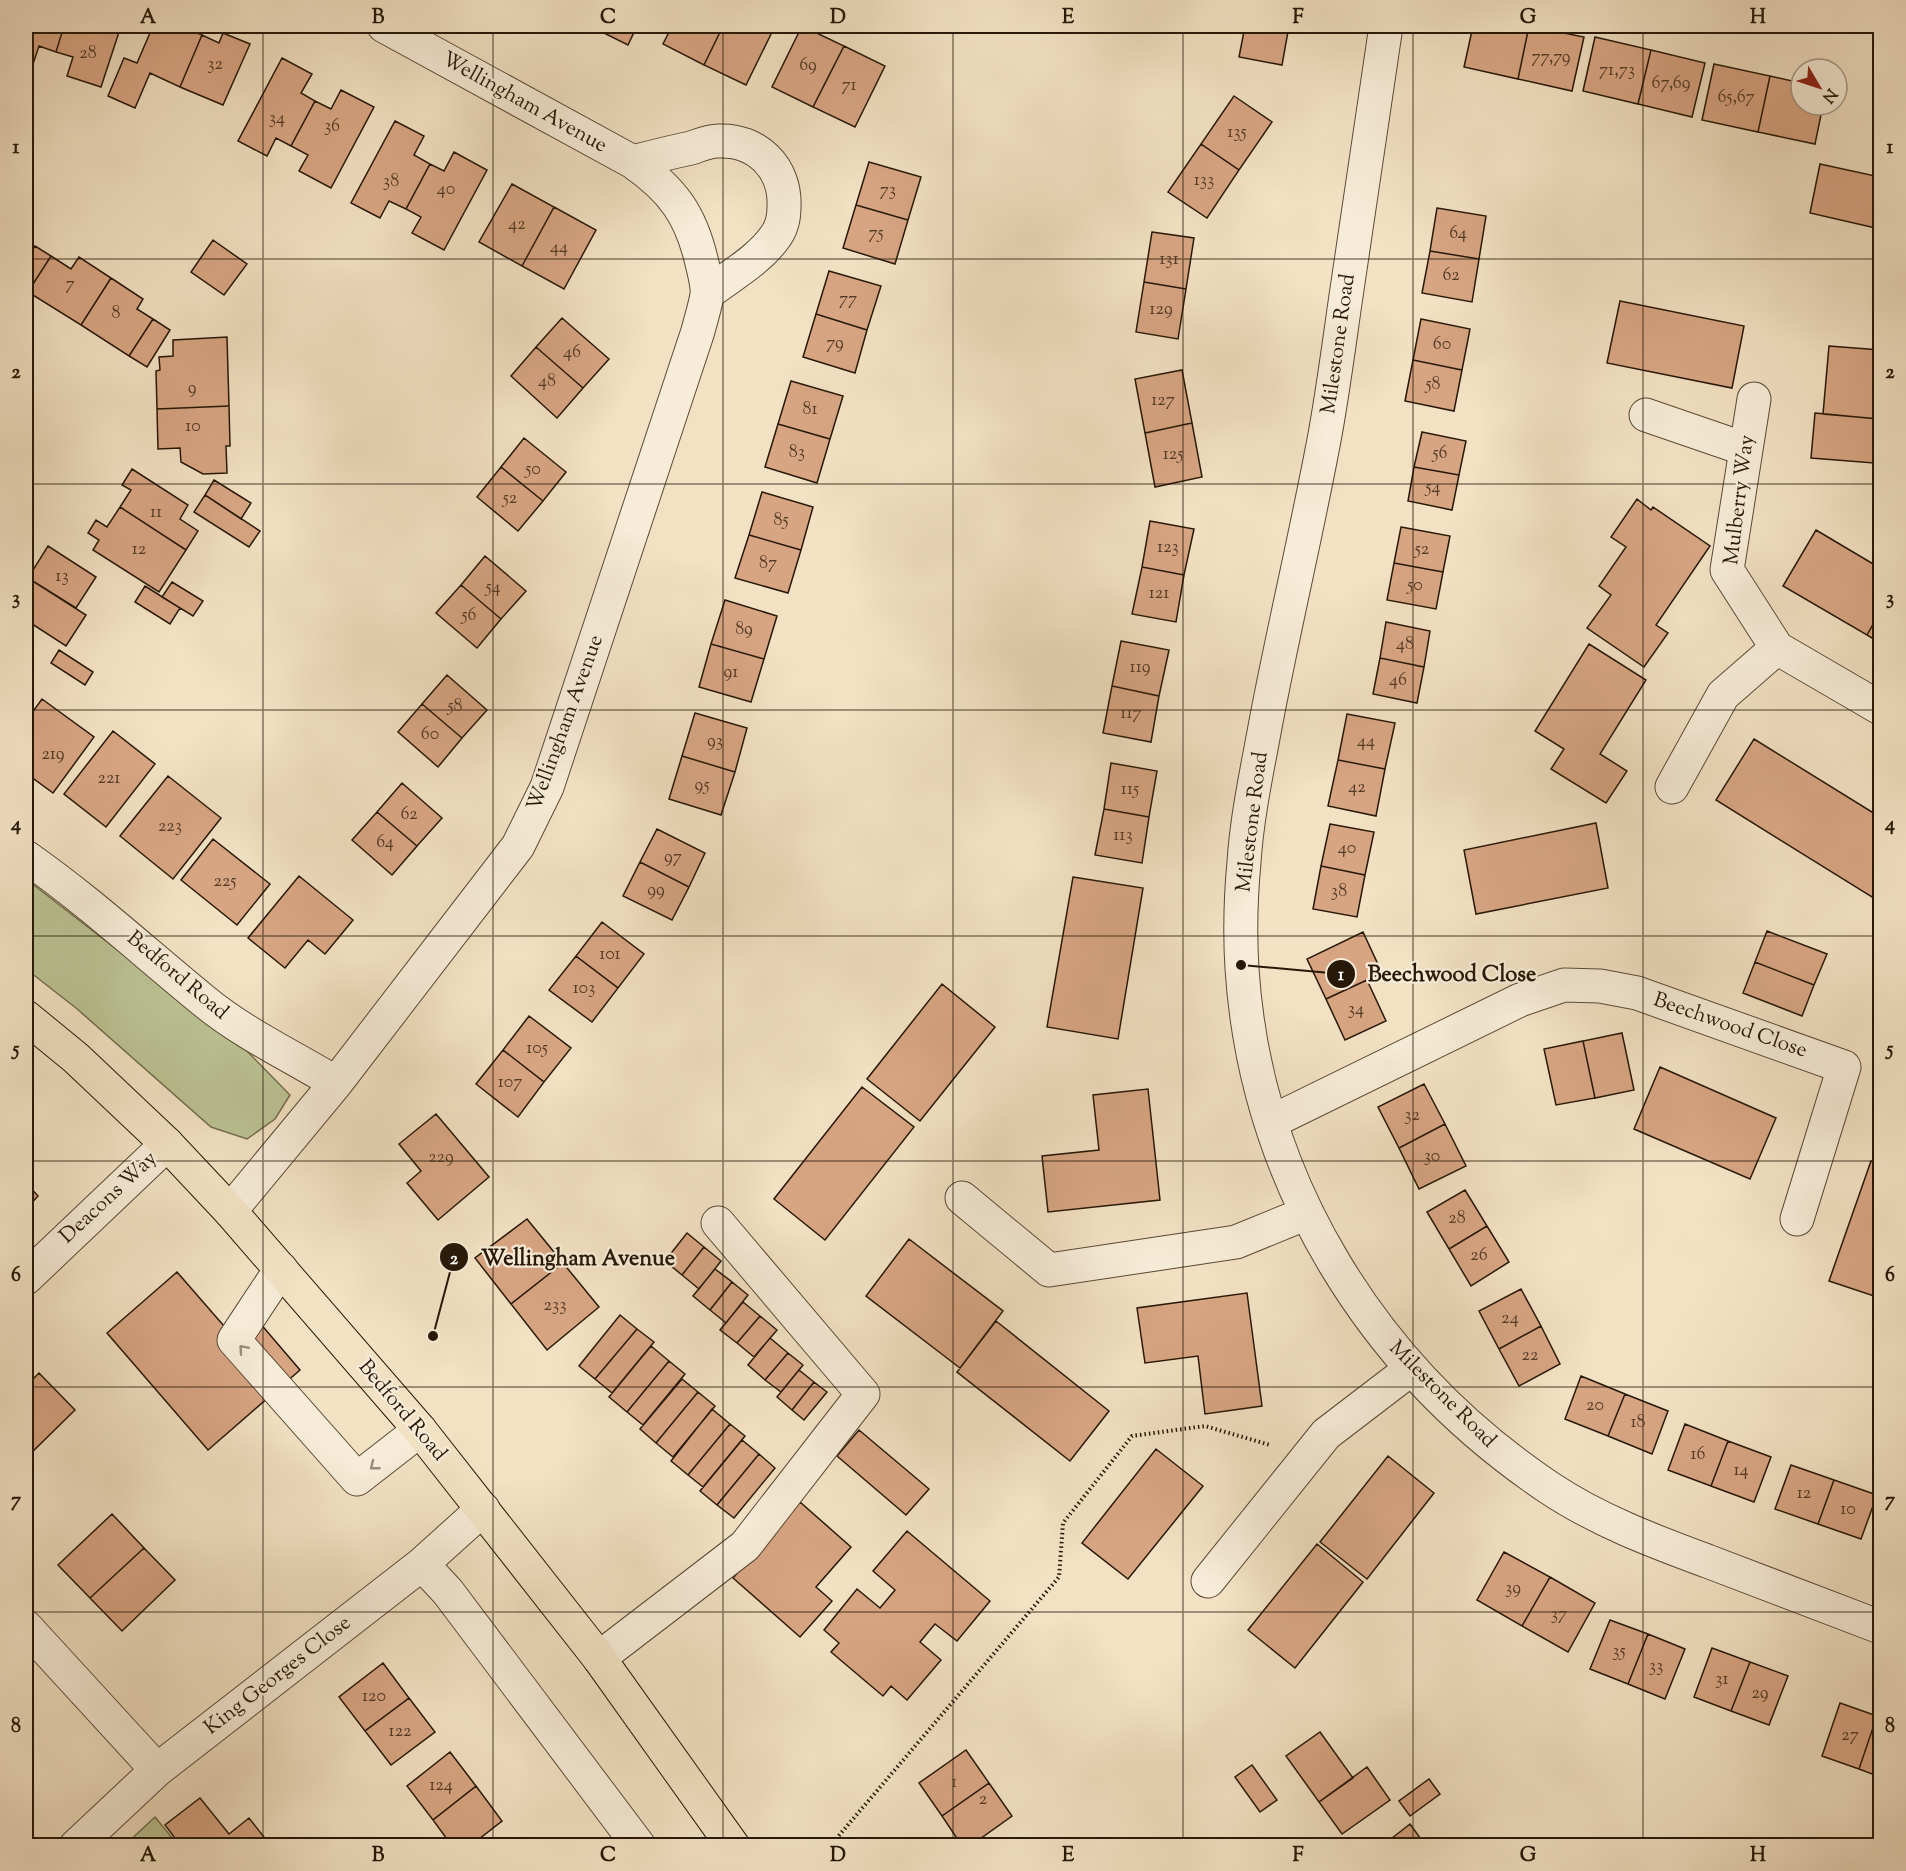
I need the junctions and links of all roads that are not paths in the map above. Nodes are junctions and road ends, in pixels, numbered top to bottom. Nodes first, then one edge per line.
1 (384, 26) edge
2 (1386, 26) edge
3 (633, 162) junction
4 (708, 293) junction
5 (1754, 399) dead end
6 (1646, 415) dead end
7 (1744, 449) junction
8 (1777, 648) junction
9 (1881, 708) edge
10 (1672, 787) dead end
11 (26, 858) edge
12 (26, 1017) edge
13 (336, 1083) junction
14 (1271, 1122) junction
15 (167, 1144) junction
16 (962, 1198) dead end
17 (230, 1211) junction
18 (1307, 1213) junction
19 (1797, 1218) dead end
20 (718, 1223) dead end
21 (281, 1269) junction
22 (26, 1278) edge
23 (1411, 1369) junction
24 (420, 1430) junction
25 (483, 1509) junction
26 (422, 1564) junction
27 (1208, 1581) dead end
28 (26, 1627) edge
29 (1881, 1627) edge
30 (598, 1658) junction
31 (157, 1770) junction
32 (76, 1845) edge
33 (639, 1845) edge
34 (733, 1845) edge

1 - 3 street, Wellingham Avenue
2 - 14 street, Milestone Road
3 - 4 street, Wellingham Avenue
3 - 4 street, Wellingham Avenue
4 - 13 street, Wellingham Avenue
5 - 7 street, Mulberry Way
6 - 7 street
7 - 8 street, Mulberry Way
8 - 9 street, Mulberry Way
8 - 10 street
11 - 13 street, Bedford Road
12 - 15 main road, Bedford Road
13 - 17 street, Wellingham Avenue
14 - 18 street, Milestone Road
14 - 19 street, Beechwood Close
15 - 17 main road, Bedford Road
15 - 22 street, Deacons Way
16 - 18 street
17 - 21 main road, Bedford Road
18 - 23 street, Milestone Road
20 - 30 street
21 - 24 main road, Bedford Road
24 -> 21 street
23 - 27 street
23 - 29 street, Milestone Road
24 - 25 main road, Bedford Road
25 - 26 street, King Georges Close
25 - 30 main road, Bedford Road
26 - 31 street, King Georges Close
26 - 33 street
28 - 31 street
30 - 34 main road, Bedford Road
31 - 32 street, King Georges Close

